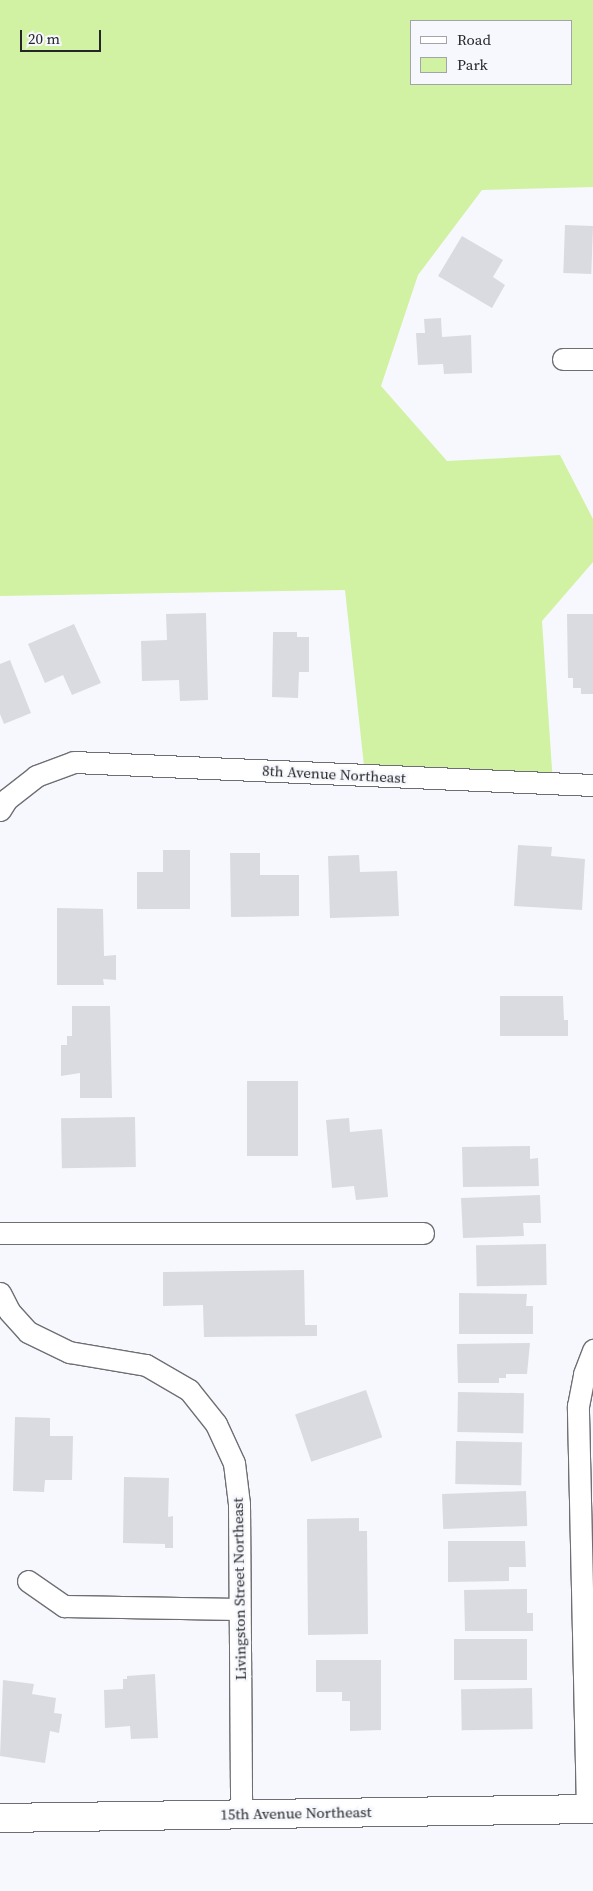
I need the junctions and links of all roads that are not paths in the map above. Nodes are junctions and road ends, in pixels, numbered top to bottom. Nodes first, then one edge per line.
1 (563, 359) dead end
2 (593, 359) edge
3 (593, 785) edge
4 (0, 810) edge
5 (0, 1233) edge
6 (424, 1233) dead end
7 (0, 1293) edge
8 (593, 1350) edge
9 (28, 1581) dead end
10 (240, 1609) junction
11 (590, 1809) edge
12 (241, 1813) junction
13 (0, 1818) edge

1 - 2 street
3 - 4 street, 8th Avenue Northeast
5 - 6 street
7 - 10 street, Livingston Street Northeast
8 - 11 street
9 - 10 street
10 - 12 street, Livingston Street Northeast
11 - 12 street, 15th Avenue Northeast
12 - 13 street, 15th Avenue Northeast

